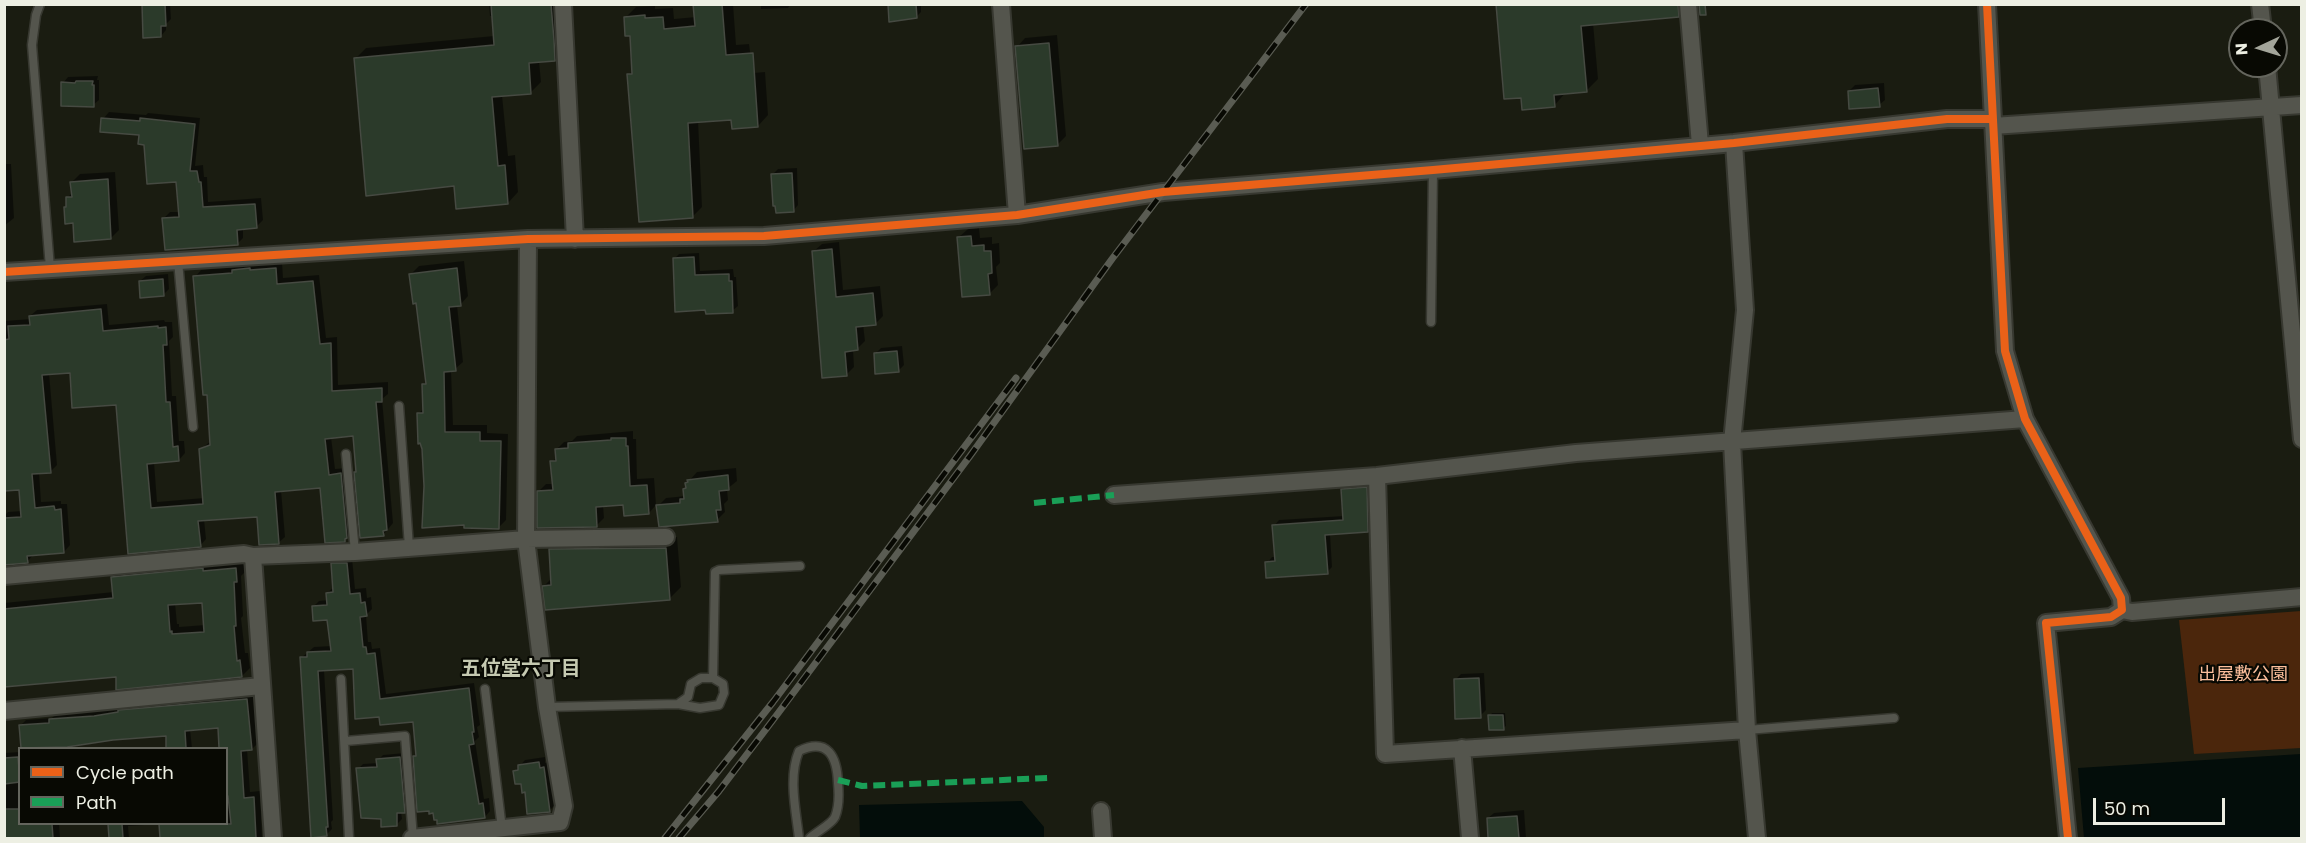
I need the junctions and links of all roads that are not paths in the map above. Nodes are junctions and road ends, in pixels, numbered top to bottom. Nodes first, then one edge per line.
1 (40, 4) edge
2 (563, 4) edge
3 (1001, 4) edge
4 (1688, 4) edge
5 (1987, 4) edge
6 (2268, 78) edge
7 (2301, 105) edge
8 (2271, 109) junction
9 (1992, 123) junction
10 (1734, 143) junction
11 (1700, 145) junction
12 (1433, 170) junction
13 (1017, 215) junction
14 (575, 238) junction
15 (528, 239) junction
16 (178, 261) junction
17 (50, 268) junction
18 (4, 272) edge
19 (1431, 322) dead end
20 (399, 406) dead end
21 (2025, 419) junction
22 (193, 427) dead end
23 (2301, 440) edge
24 (1732, 442) junction
25 (346, 454) dead end
26 (1377, 476) junction
27 (1113, 495) dead end
28 (666, 537) dead end
29 (526, 539) junction
30 (409, 547) junction
31 (356, 552) junction
32 (253, 556) junction
33 (800, 566) dead end
34 (4, 576) edge
35 (2301, 597) edge
36 (2122, 610) junction
37 (712, 678) junction
38 (341, 679) dead end
39 (261, 686) junction
40 (485, 689) dead end
41 (678, 704) junction
42 (547, 707) junction
43 (4, 711) edge
44 (1894, 718) dead end
45 (1747, 730) junction
46 (346, 741) junction
47 (1462, 748) junction
48 (1101, 811) dead end
49 (502, 829) junction
50 (273, 838) edge
51 (349, 838) edge
52 (412, 838) edge
53 (799, 838) edge
54 (810, 838) edge
55 (1103, 838) edge
56 (1470, 838) edge
57 (1756, 838) edge
58 (2068, 838) edge

1 - 17 lane
2 - 14 street
3 - 13 street
4 - 11 street
5 - 9 street
6 - 8 street
7 - 8 street
8 - 9 street
8 - 23 street
9 - 10 street
9 - 21 street
10 - 11 street
10 - 24 street
11 - 12 street
12 - 13 street
12 - 19 lane
13 - 14 street
14 - 15 street
15 - 16 street
15 - 29 street
16 - 17 street
16 - 22 lane
17 - 18 street
20 - 30 lane
21 - 24 street
21 - 36 street
24 - 26 street
24 - 45 street
25 - 31 lane
26 - 27 street
26 - 47 street
28 - 29 street
29 - 30 street
29 - 42 street
30 - 31 street
31 - 32 street
32 - 34 street
32 - 39 street
33 - 37 lane
35 - 36 street
36 - 58 street
37 - 41 lane
37 - 41 lane
38 - 46 lane
39 - 43 street
39 - 50 street
40 - 49 lane
41 - 42 lane
42 - 49 street
44 - 45 lane
45 - 47 street
45 - 57 street
46 - 51 lane
46 - 52 lane
47 - 56 street
48 - 55 street
49 - 52 street
53 - 54 lane

